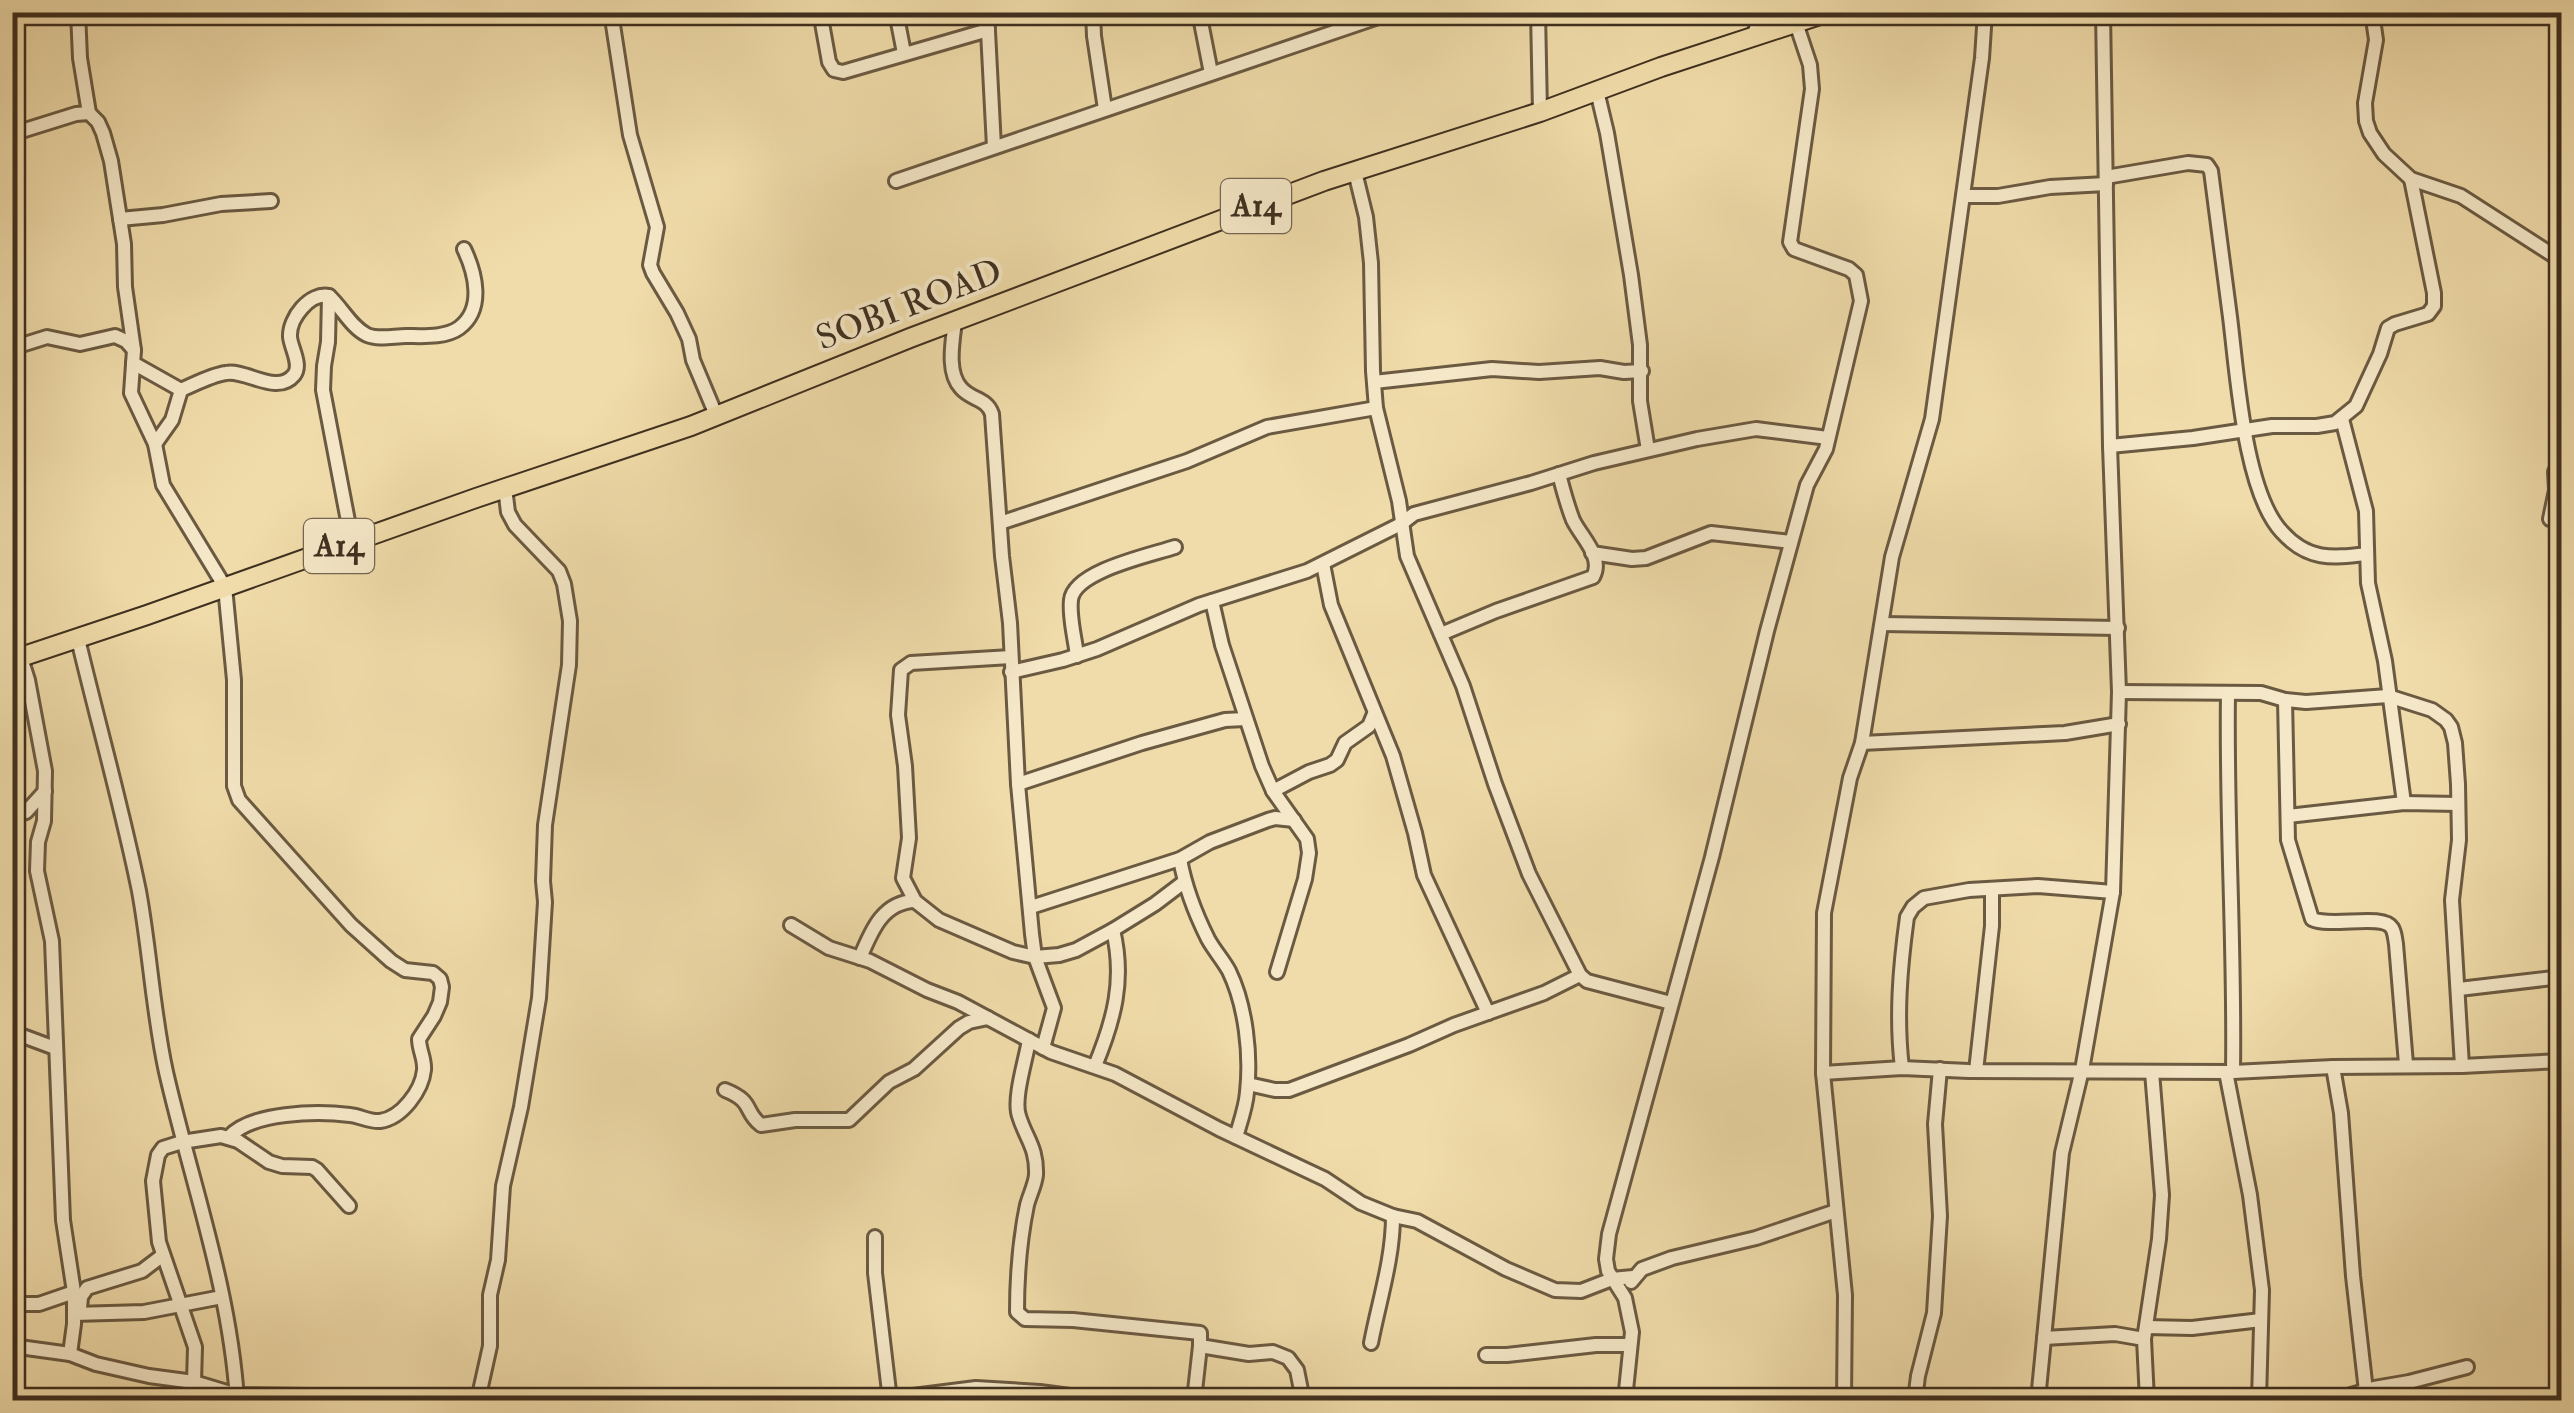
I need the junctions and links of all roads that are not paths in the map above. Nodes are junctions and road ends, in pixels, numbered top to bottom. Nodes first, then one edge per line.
1 (78, 12) edge
2 (610, 12) edge
3 (820, 12) edge
4 (896, 12) edge
5 (987, 12) edge
6 (1094, 12) edge
7 (1199, 12) edge
8 (1393, 12) edge
9 (1538, 12) edge
10 (1762, 12) edge
11 (1829, 12) edge
12 (1985, 12) edge
13 (2102, 12) edge
14 (2372, 12) edge
15 (1796, 23) junction
16 (988, 30) junction
17 (1754, 37) junction
18 (904, 53) junction
19 (1211, 74) junction
20 (1597, 91) junction
21 (1105, 109) junction
22 (1540, 112) junction
23 (88, 113) junction
24 (12, 134) edge
25 (994, 147) junction
26 (1355, 172) junction
27 (2411, 179) junction
28 (2106, 180) junction
29 (896, 181) dead end
30 (1962, 196) junction
31 (271, 201) dead end
32 (120, 219) junction
33 (464, 249) dead end
34 (2562, 261) edge
35 (329, 296) junction
36 (954, 321) junction
37 (12, 348) edge
38 (134, 356) junction
39 (1642, 372) junction
40 (1374, 382) junction
41 (181, 390) junction
42 (1376, 408) junction
43 (716, 415) junction
44 (2342, 419) junction
45 (2244, 430) junction
46 (1828, 438) junction
47 (156, 444) junction
48 (2110, 446) junction
49 (1648, 450) junction
50 (2562, 457) edge
51 (1560, 474) junction
52 (505, 488) junction
53 (2550, 519) dead end
54 (1000, 523) junction
55 (1402, 524) junction
56 (352, 542) junction
57 (1791, 542) junction
58 (1175, 547) dead end
59 (1592, 553) junction
60 (2367, 554) junction
61 (1323, 564) junction
62 (225, 587) junction
63 (1212, 601) junction
64 (1883, 624) junction
65 (2118, 628) junction
66 (1441, 634) junction
67 (78, 639) junction
68 (1076, 656) junction
69 (17, 659) edge
70 (1011, 665) junction
71 (2119, 692) junction
72 (2228, 692) junction
73 (2388, 696) junction
74 (1239, 698) junction
75 (2284, 700) junction
76 (1374, 714) junction
77 (1245, 719) junction
78 (1225, 720) junction
79 (2120, 724) junction
80 (1862, 743) junction
81 (1018, 784) junction
82 (46, 790) junction
83 (1276, 795) junction
84 (2404, 804) junction
85 (2458, 804) junction
86 (12, 816) edge
87 (2288, 816) junction
88 (1275, 818) junction
89 (1294, 820) junction
90 (1180, 859) junction
91 (1184, 882) junction
92 (1992, 890) junction
93 (2113, 892) junction
94 (915, 900) junction
95 (1031, 907) junction
96 (790, 924) dead end
97 (1114, 930) junction
98 (1035, 957) junction
99 (860, 958) junction
100 (1277, 972) dead end
101 (1580, 975) junction
102 (2562, 977) edge
103 (2459, 989) junction
104 (1671, 1003) junction
105 (1488, 1014) junction
106 (988, 1018) junction
107 (12, 1032) edge
108 (1029, 1040) junction
109 (55, 1048) junction
110 (1043, 1048) junction
111 (2562, 1061) edge
112 (2406, 1064) junction
113 (1095, 1066) junction
114 (2333, 1066) junction
115 (2462, 1066) junction
116 (1902, 1068) junction
117 (1940, 1069) junction
118 (2082, 1070) junction
119 (1976, 1071) junction
120 (2152, 1072) junction
121 (2230, 1072) junction
122 (1824, 1073) junction
123 (1248, 1084) junction
124 (725, 1090) dead end
125 (229, 1137) junction
126 (1236, 1138) junction
127 (182, 1142) junction
128 (349, 1206) dead end
129 (1836, 1211) junction
130 (1393, 1216) junction
131 (875, 1237) dead end
132 (163, 1255) junction
133 (1633, 1277) junction
134 (1612, 1280) junction
135 (74, 1292) junction
136 (222, 1297) junction
137 (1625, 1298) junction
138 (12, 1304) edge
139 (183, 1306) junction
140 (77, 1314) junction
141 (2262, 1320) junction
142 (2145, 1333) junction
143 (2044, 1338) junction
144 (1372, 1343) dead end
145 (1630, 1345) junction
146 (12, 1346) edge
147 (1200, 1346) junction
148 (70, 1354) junction
149 (1486, 1354) dead end
150 (2467, 1367) dead end
151 (194, 1382) junction
152 (2366, 1391) junction
153 (1040, 1396) edge
154 (237, 1398) edge
155 (413, 1400) edge
156 (478, 1400) edge
157 (890, 1400) edge
158 (1100, 1400) edge
159 (1194, 1400) edge
160 (1303, 1400) edge
161 (1625, 1400) edge
162 (1844, 1400) edge
163 (1914, 1400) edge
164 (2038, 1400) edge
165 (2147, 1400) edge
166 (2259, 1400) edge
167 (2334, 1400) edge

1 - 23 street
2 - 43 street
3 - 18 street
4 - 18 street
5 - 16 street
6 - 21 street
7 - 19 street
8 - 19 street
9 - 22 street
10 - 17 street
11 - 15 highway, SOBI ROAD / A14
12 - 30 street
13 - 28 street
14 - 27 street
15 - 17 highway, SOBI ROAD / A14
15 - 46 street
16 - 18 street
16 - 25 street
17 - 20 highway, SOBI ROAD / A14
19 - 21 street
20 - 22 highway, SOBI ROAD / A14
20 - 39 street
21 - 25 street
22 - 26 highway, SOBI ROAD / A14
23 - 24 street
23 - 32 street
25 - 29 street
26 - 36 highway, SOBI ROAD / A14
26 - 40 street
27 - 34 street
27 - 44 street
28 - 30 street
28 - 45 street
28 - 48 street
30 - 64 street
31 - 32 street
32 - 38 street
33 - 35 street
35 - 41 street
35 - 56 street
36 - 43 highway, SOBI ROAD / A14
36 - 54 street
37 - 38 street
38 - 41 street
38 - 47 street
39 - 40 street
39 - 49 street
40 - 42 street
41 - 47 street
42 - 54 street
42 - 55 street
43 - 52 highway, SOBI ROAD / A14
44 - 45 street
44 - 60 street
45 - 48 street
45 - 60 street
46 - 49 street
46 - 57 street
47 - 62 street
48 - 65 street
49 - 51 street
50 - 53 street
51 - 55 street
51 - 59 street
52 - 56 highway, SOBI ROAD / A14
52 - 156 street
54 - 70 street
55 - 61 street
55 - 66 street
56 - 62 highway, SOBI ROAD / A14
57 - 59 street
57 - 104 street
58 - 68 street
59 - 66 street
60 - 73 street
61 - 63 street
61 - 76 street
62 - 67 highway, SOBI ROAD / A14
62 - 125 street
63 - 68 street
63 - 74 street
64 - 65 street
64 - 80 street
65 - 71 street
66 - 101 street
67 - 69 highway, SOBI ROAD / A14
67 - 127 street
68 - 70 street
69 - 82 street
70 - 81 street
70 - 94 street
71 - 72 street
71 - 79 street
72 - 75 street
72 - 121 street
73 - 75 street
73 - 84 street
73 - 85 street
74 - 77 street
74 - 78 street
75 - 87 street
76 - 83 street
76 - 105 street
77 - 78 street
77 - 83 street
78 - 81 street
79 - 80 street
79 - 93 street
80 - 122 street
81 - 95 street
82 - 86 street
82 - 109 street
83 - 88 street
83 - 89 street
84 - 85 street
84 - 87 street
85 - 103 street
87 - 112 street
88 - 89 street
88 - 90 street
89 - 100 street
90 - 91 street
90 - 95 street
91 - 97 street
91 - 123 street
92 - 93 street
92 - 116 street
92 - 119 street
93 - 118 street
94 - 98 street
94 - 99 street
95 - 98 street
96 - 99 street
97 - 98 street
97 - 113 street
98 - 110 street
99 - 106 street
101 - 104 street
101 - 105 street
102 - 103 street
103 - 115 street
104 - 134 street
105 - 123 street
106 - 108 street
106 - 124 street
107 - 109 street
108 - 110 street
108 - 147 street
109 - 135 street
110 - 113 street
111 - 115 street
112 - 114 street
112 - 115 street
113 - 126 street
114 - 121 street
114 - 152 street
116 - 117 street
116 - 122 street
117 - 119 street
117 - 163 street
118 - 119 street
118 - 120 street
118 - 143 street
120 - 121 street
120 - 142 street
121 - 141 street
122 - 129 street
123 - 126 street
125 - 127 street
125 - 128 street
126 - 130 street
127 - 132 street
127 - 136 street
129 - 133 street
129 - 162 street
130 - 134 street
130 - 144 street
131 - 157 street
132 - 139 street
132 - 140 street
133 - 134 street
133 - 137 street
134 - 137 street
135 - 138 street
135 - 140 street
136 - 139 street
136 - 154 street
137 - 145 street
139 - 140 street
139 - 151 street
140 - 148 street
141 - 142 street
141 - 166 street
142 - 143 street
142 - 165 street
143 - 164 street
145 - 149 street
145 - 161 street
146 - 148 street
147 - 159 street
147 - 160 street
148 - 151 street
150 - 152 street
151 - 154 street
152 - 167 street
153 - 157 street
153 - 158 street
154 - 155 street

